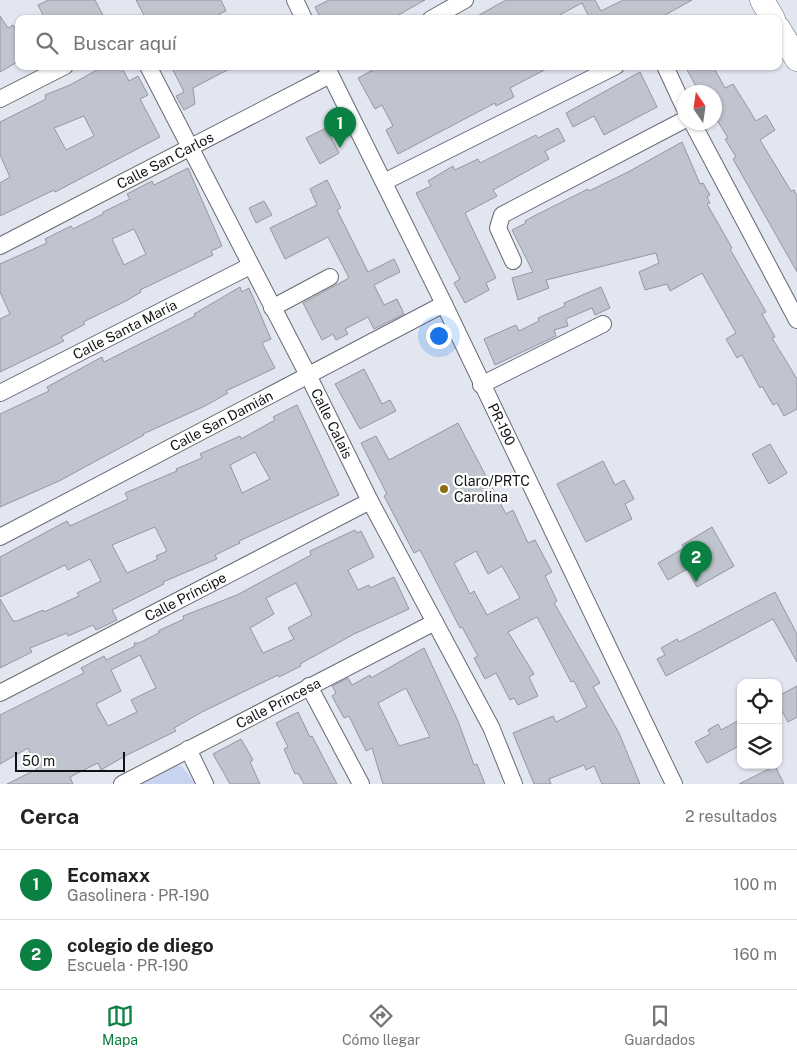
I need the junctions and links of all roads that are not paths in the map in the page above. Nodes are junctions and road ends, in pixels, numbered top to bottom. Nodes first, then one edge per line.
1 (295, 0) edge
2 (465, 0) edge
3 (762, 0) edge
4 (302, 15) edge
5 (438, 15) edge
6 (771, 15) edge
7 (782, 35) edge
8 (797, 59) edge
9 (56, 70) edge
10 (150, 70) edge
11 (328, 70) edge
12 (608, 70) edge
13 (666, 70) edge
14 (677, 93) edge
15 (0, 99) edge
16 (677, 124) edge
17 (696, 130) edge
18 (191, 147) junction
19 (384, 182) junction
20 (0, 246) edge
21 (513, 261) dead end
22 (250, 266) junction
23 (330, 277) dead end
24 (444, 304) junction
25 (272, 308) junction
26 (797, 320) edge
27 (603, 324) dead end
28 (309, 377) junction
29 (481, 385) junction
30 (0, 393) edge
31 (370, 501) junction
32 (0, 537) edge
33 (435, 622) junction
34 (310, 686) junction
35 (0, 693) edge
36 (188, 749) junction
37 (122, 784) edge
38 (205, 784) edge
39 (361, 784) edge
40 (514, 784) edge
41 (674, 784) edge

1 - 4 street
2 - 5 street
3 - 6 highway
7 - 8 highway
9 - 15 street
10 - 18 street, Calle Calais
11 - 18 street, Calle San Carlos
11 - 19 street, PR-190 / PR-190
12 - 19 street
13 - 14 street
16 - 21 street
17 - 26 street
18 - 20 street, Calle San Carlos
18 - 22 street, Calle Calais
19 - 24 street, PR-190 / PR-190
22 - 25 street, Calle Calais
22 - 30 street, Calle Santa María
23 - 25 street
24 - 28 street, Calle San Damián
24 - 29 street, PR-190 / PR-190
25 - 28 street, Calle Calais
27 - 29 street
28 - 31 street, Calle Calais
28 - 32 street, Calle San Damián
29 - 41 street, PR-190 / PR-190
31 - 33 street, Calle Calais
31 - 35 street, Calle Príncipe
33 - 34 street, Calle Princesa
33 - 40 street, Calle Calais
34 - 36 street, Calle Princesa
34 - 39 street
36 - 37 street, Calle Princesa
36 - 38 street

